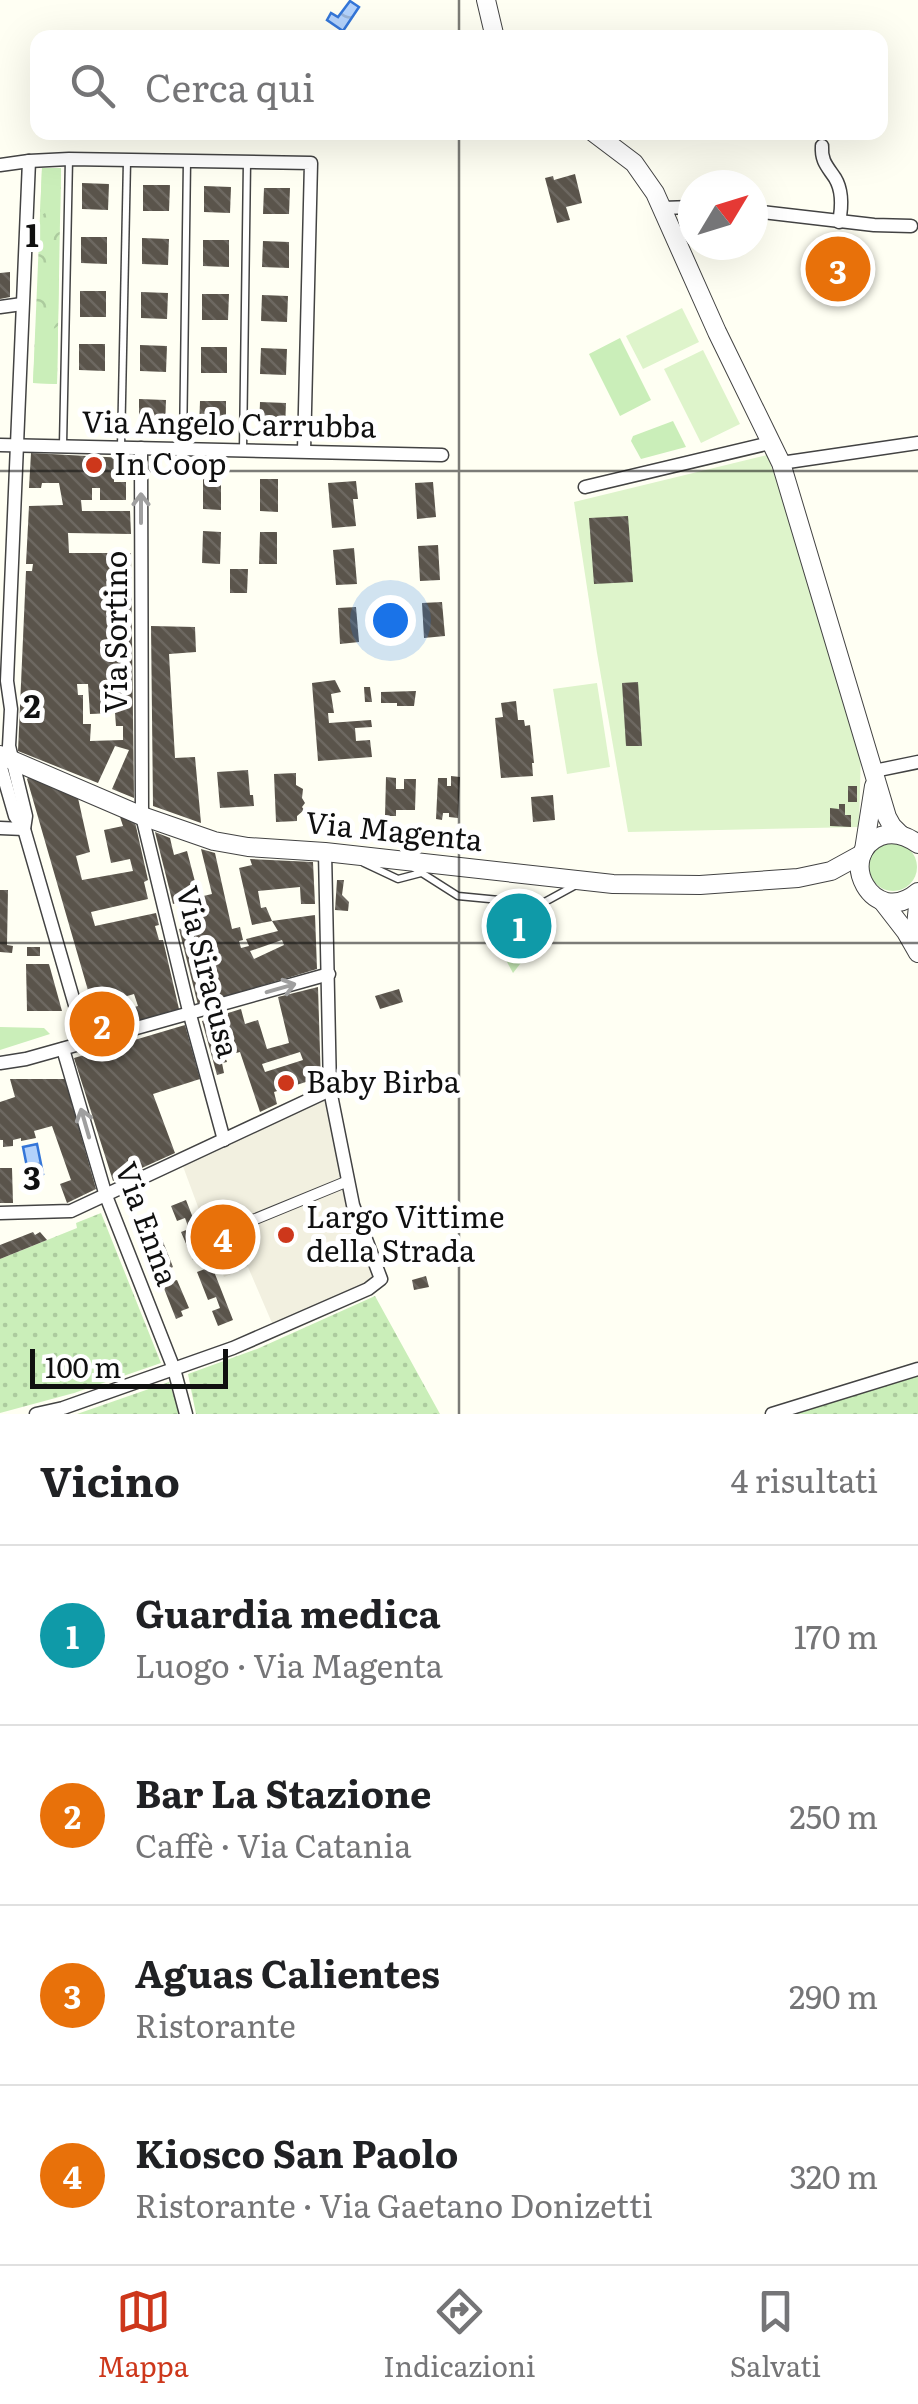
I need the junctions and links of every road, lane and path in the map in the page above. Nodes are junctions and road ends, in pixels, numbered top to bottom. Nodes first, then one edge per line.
1 (486, 0) edge
2 (494, 30) edge
3 (604, 140) edge
4 (822, 146) dead end
5 (68, 160) junction
6 (127, 160) junction
7 (29, 161) junction
8 (187, 161) junction
9 (247, 162) junction
10 (0, 166) edge
11 (678, 207) edge
12 (662, 208) junction
13 (768, 213) edge
14 (839, 222) junction
15 (911, 226) dead end
16 (22, 304) junction
17 (0, 307) edge
18 (918, 443) edge
19 (770, 444) junction
20 (0, 445) edge
21 (16, 445) junction
22 (63, 446) junction
23 (121, 447) junction
24 (141, 448) junction
25 (183, 449) junction
26 (244, 450) junction
27 (304, 452) junction
28 (442, 455) dead end
29 (781, 463) junction
30 (585, 488) dead end
31 (7, 680) junction
32 (0, 704) edge
33 (4, 759) edge
34 (918, 762) edge
35 (874, 771) junction
36 (142, 816) junction
37 (0, 828) edge
38 (24, 829) junction
39 (910, 840) edge
40 (324, 852) junction
41 (863, 853) junction
42 (350, 854) junction
43 (400, 860) junction
44 (453, 866) junction
45 (422, 873) junction
46 (798, 878) junction
47 (584, 880) junction
48 (918, 892) edge
49 (876, 897) junction
50 (918, 906) edge
51 (918, 950) edge
52 (329, 974) junction
53 (190, 1015) junction
54 (86, 1043) junction
55 (64, 1049) junction
56 (0, 1063) edge
57 (330, 1090) junction
58 (224, 1140) junction
59 (348, 1181) junction
60 (106, 1196) junction
61 (0, 1213) edge
62 (248, 1222) dead end
63 (174, 1369) junction
64 (918, 1370) edge
65 (36, 1414) edge
66 (186, 1414) edge
67 (772, 1414) edge

1 - 2 street
3 - 12 street
4 - 14 street
5 - 6 street
5 - 7 street
5 - 22 lane
6 - 8 street
6 - 23 lane
7 - 10 street
7 - 16 street
8 - 9 street
8 - 25 lane
9 - 26 lane
9 - 27 street
11 - 12 street
12 - 19 street
13 - 14 street
14 - 15 street
16 - 17 street
16 - 21 street
18 - 29 street
19 - 29 street
19 - 30 street
20 - 21 street, Via Angelo Carrubba
21 - 22 street, Via Angelo Carrubba
21 - 31 street
22 - 23 street, Via Angelo Carrubba
23 - 24 street, Via Angelo Carrubba
24 - 25 street, Via Angelo Carrubba
36 -> 24 street, Via Sortino
25 - 26 street, Via Angelo Carrubba
26 - 27 street, Via Angelo Carrubba
27 - 28 street, Via Angelo Carrubba
29 - 35 street
31 - 32 street
31 - 33 street
33 - 36 street, Via Magenta
33 - 38 street
34 - 35 street
35 - 39 street
35 - 41 street
36 - 40 street, Via Magenta
36 - 53 street, Via Siracusa
37 - 38 street
38 - 54 street
39 - 41 street
40 - 42 street, Via Magenta
40 - 52 street
41 - 46 street
41 - 49 street
42 - 43 street, Via Magenta
42 - 45 lane
43 - 44 street, Via Magenta
43 - 45 lane
44 - 45 lane
44 - 47 street, Via Magenta
45 - 47 lane
46 - 47 street, Via Magenta
46 - 49 street
48 - 49 street
49 - 51 street
50 - 51 street
53 -> 52 street
52 - 57 street
53 - 54 street
53 - 58 street, Via Siracusa
54 - 55 street
55 - 56 street
60 -> 55 street, Via Enna
57 - 58 street
57 - 59 street
58 - 60 street
59 - 62 street
59 - 63 street
60 - 61 street
60 - 63 street, Via Enna
63 - 65 street
63 - 66 street, Via Enna
64 - 67 street

